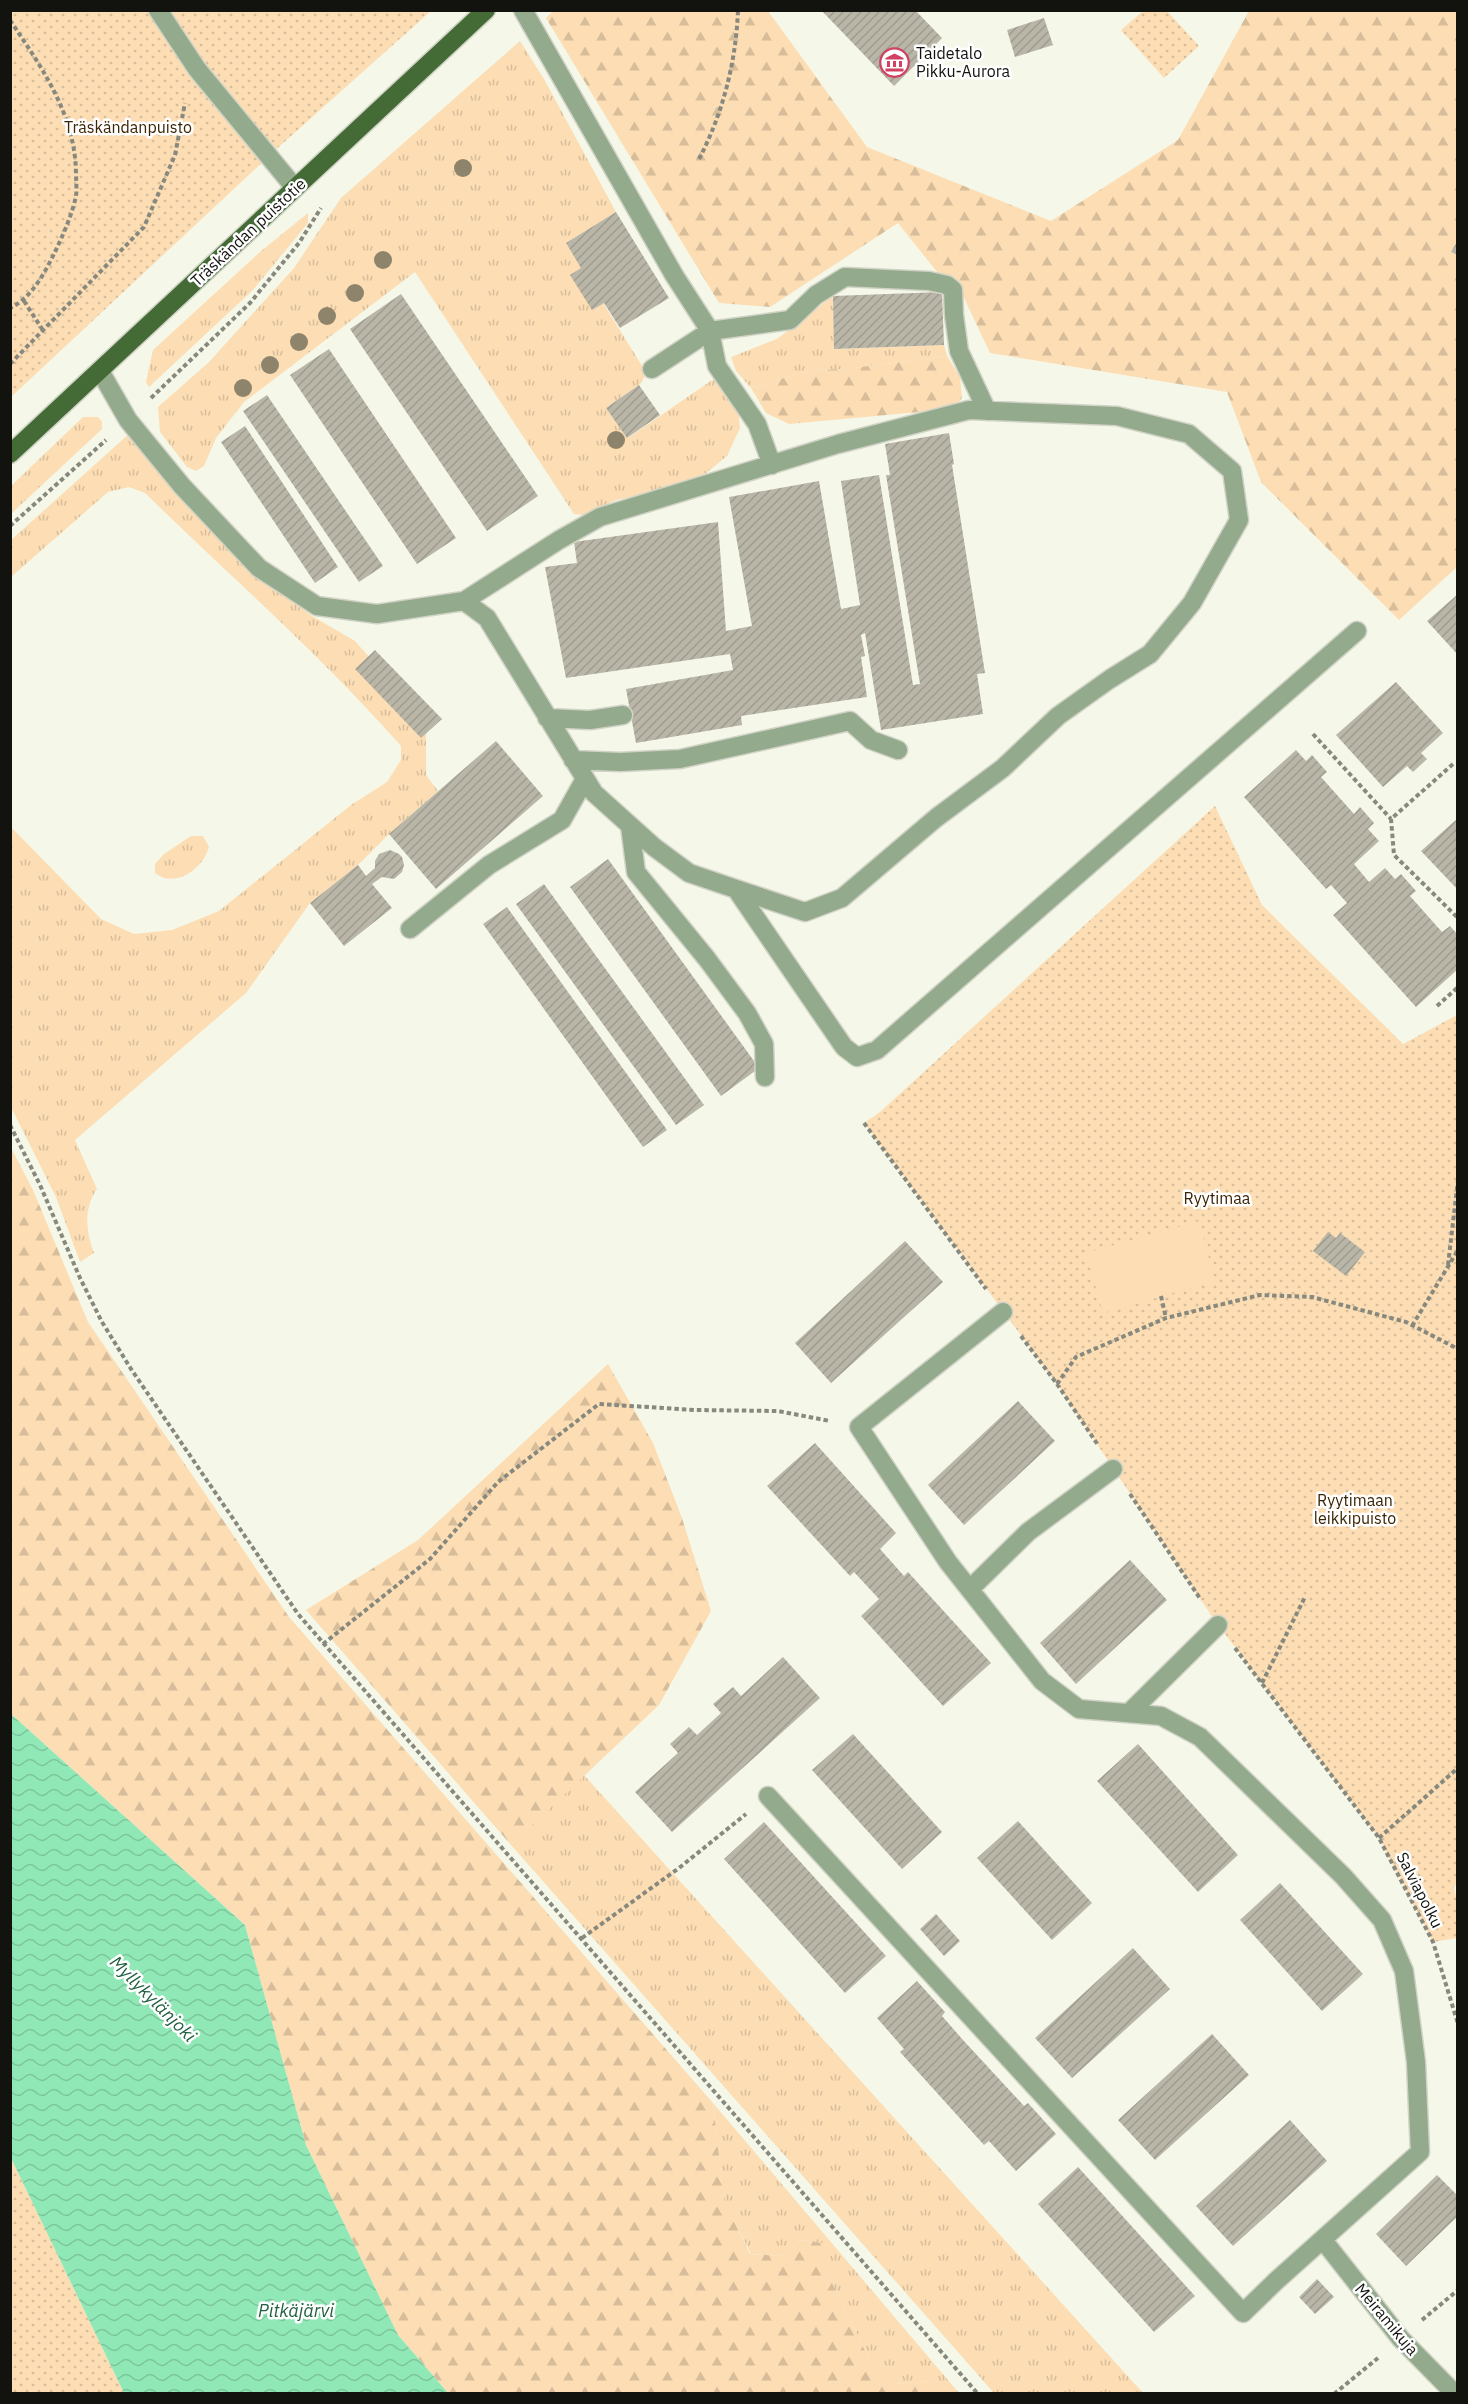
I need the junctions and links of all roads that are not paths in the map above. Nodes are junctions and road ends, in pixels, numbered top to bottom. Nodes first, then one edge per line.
1 (158, 10) edge
2 (486, 10) edge
3 (523, 10) edge
4 (295, 188) junction
5 (710, 331) junction
6 (652, 369) dead end
7 (100, 371) junction
8 (987, 411) junction
9 (10, 454) edge
10 (772, 465) junction
11 (464, 601) junction
12 (1357, 631) dead end
13 (623, 715) dead end
14 (547, 718) junction
15 (898, 750) dead end
16 (573, 760) junction
17 (585, 779) junction
18 (630, 826) junction
19 (736, 889) junction
20 (410, 929) dead end
21 (765, 1077) dead end
22 (1003, 1312) dead end
23 (1113, 1469) dead end
24 (970, 1589) junction
25 (1218, 1625) dead end
26 (1130, 1712) junction
27 (768, 1796) road end
28 (1323, 2240) junction
29 (1455, 2394) edge

1 - 4 street
2 - 4 main road, Träskändan puistotie
3 - 5 street
4 - 7 main road, Träskändan puistotie
5 - 6 street
5 - 8 street
5 - 10 street
7 - 9 main road, Träskändan puistotie
7 - 11 street
8 - 10 street
8 - 19 street
10 - 11 street
11 - 14 street
12 - 19 street
13 - 14 street
14 - 16 street
15 - 16 street
16 - 17 street
17 - 18 street
17 - 20 street
18 - 19 street
18 - 21 street
22 - 24 street
23 - 24 street
24 - 26 street
25 - 26 street
26 - 28 street
27 - 28 street
28 - 29 street, Meiramikuja

